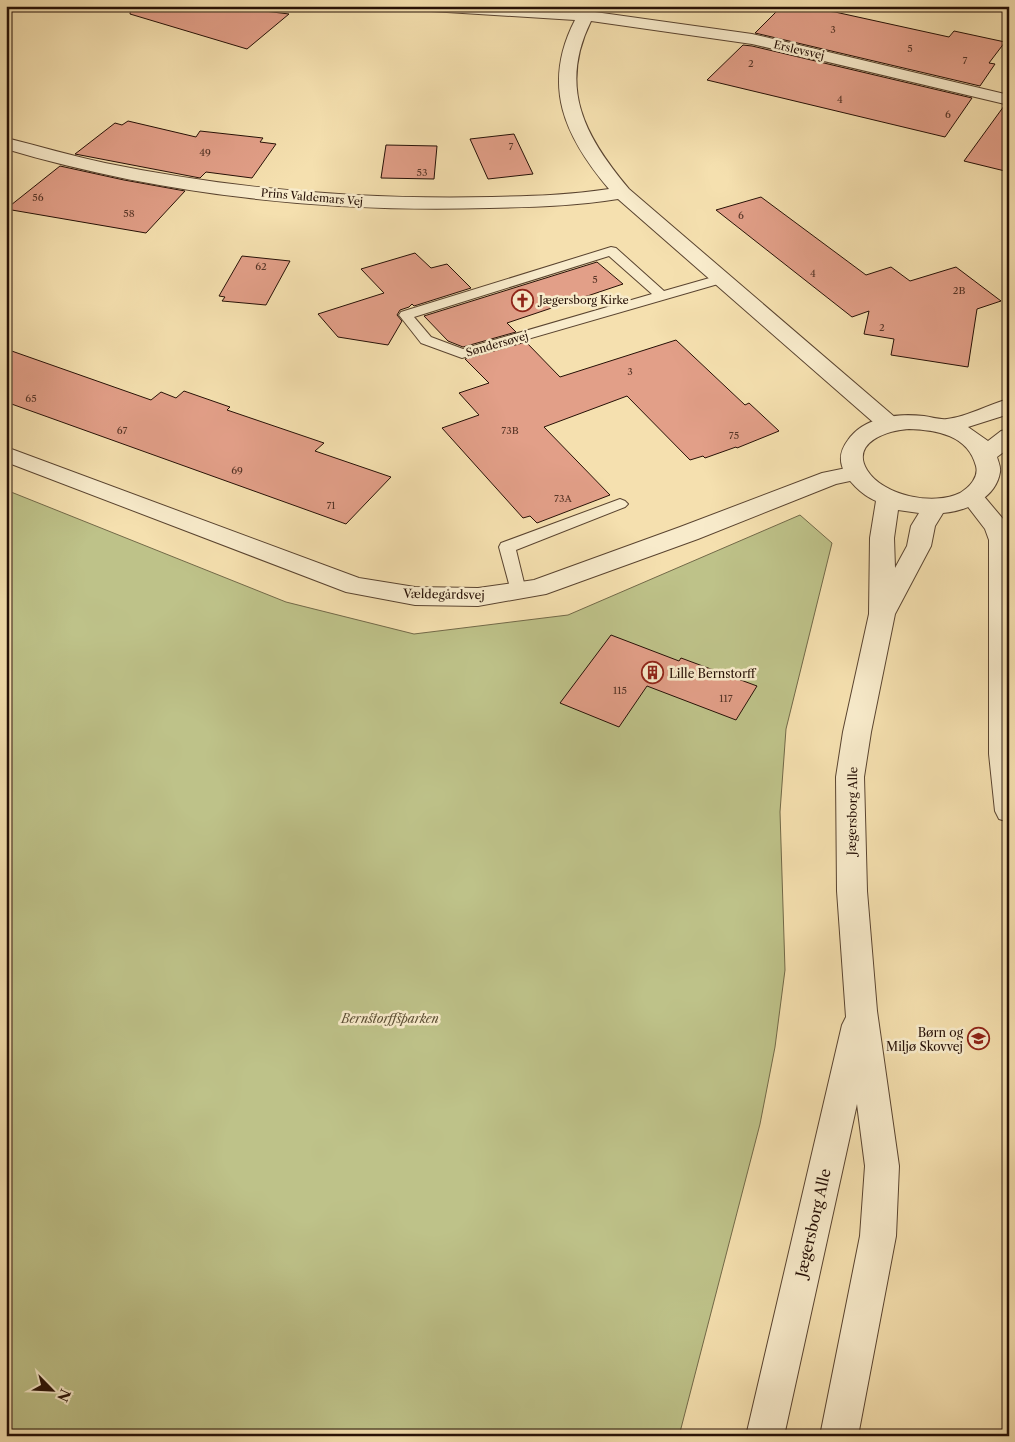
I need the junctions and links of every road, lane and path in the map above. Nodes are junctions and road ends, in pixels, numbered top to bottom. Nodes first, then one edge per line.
1 (430, 6) edge
2 (588, 11) edge
3 (1009, 100) edge
4 (6, 143) edge
5 (622, 193) junction
6 (720, 279) junction
7 (662, 296) junction
8 (1009, 406) edge
9 (889, 424) junction
10 (947, 427) junction
11 (1009, 436) edge
12 (6, 454) edge
13 (986, 454) junction
14 (856, 473) junction
15 (888, 498) junction
16 (974, 499) junction
17 (620, 504) dead end
18 (934, 508) junction
19 (518, 591) junction
20 (882, 614) junction
21 (1009, 811) edge
22 (861, 1011) junction
23 (765, 1436) edge
24 (839, 1436) edge

1 - 2 street, Erslevsvej
2 - 3 street, Erslevsvej
2 - 5 street
4 - 5 street, Prins Valdemars Vej
5 - 6 street
6 - 7 lane, Søndersøvej
6 - 9 street
7 - 7 lane, Søndersøvej
8 - 10 street
9 - 10 street
9 - 14 street
10 - 13 street
11 - 13 street
12 - 19 street, Vældegårdsvej
13 - 16 street
14 - 15 street
14 - 19 street, Vældegårdsvej
15 - 18 street
15 - 20 street, Jægersborg Alle
16 - 18 street
16 - 21 street
17 - 19 lane
18 - 20 street, Jægersborg Alle
20 - 22 street, Jægersborg Alle
22 - 23 street, Jægersborg Alle
22 - 24 street, Jægersborg Alle

